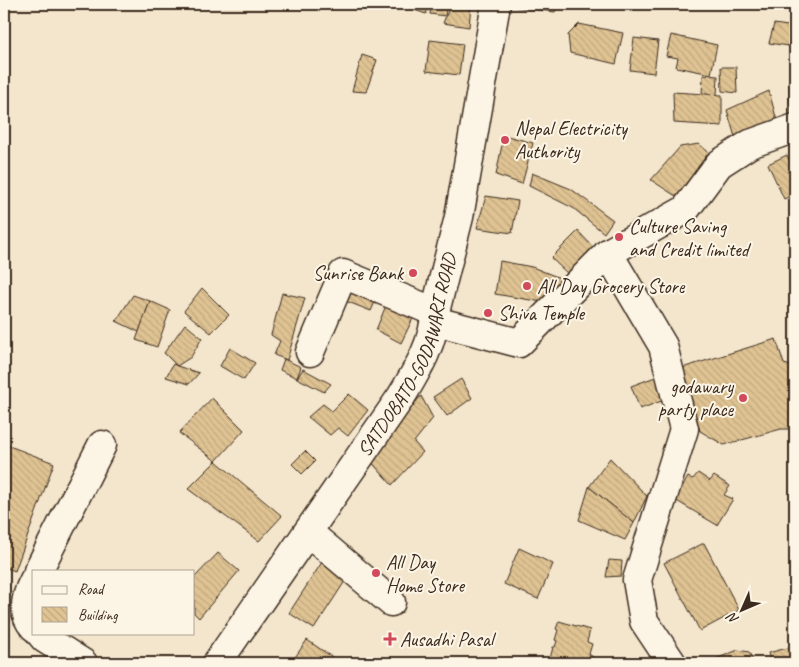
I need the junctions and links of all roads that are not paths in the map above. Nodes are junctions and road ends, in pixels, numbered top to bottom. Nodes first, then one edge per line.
1 (496, 4) edge
2 (795, 128) edge
3 (608, 253) junction
4 (435, 316) junction
5 (310, 352) dead end
6 (102, 445) dead end
7 (308, 532) junction
8 (39, 570) edge
9 (32, 584) edge
10 (391, 602) dead end
11 (32, 625) edge
12 (41, 634) edge
13 (83, 663) edge
14 (217, 663) edge
15 (672, 663) edge

1 - 4 street, SATDOBATO-GODAWARI ROAD
2 - 3 street
3 - 4 street
3 - 15 street
4 - 5 street
4 - 7 street, SATDOBATO-GODAWARI ROAD
6 - 8 street
7 - 10 street
7 - 14 street, SATDOBATO-GODAWARI ROAD
9 - 11 street
12 - 13 street

